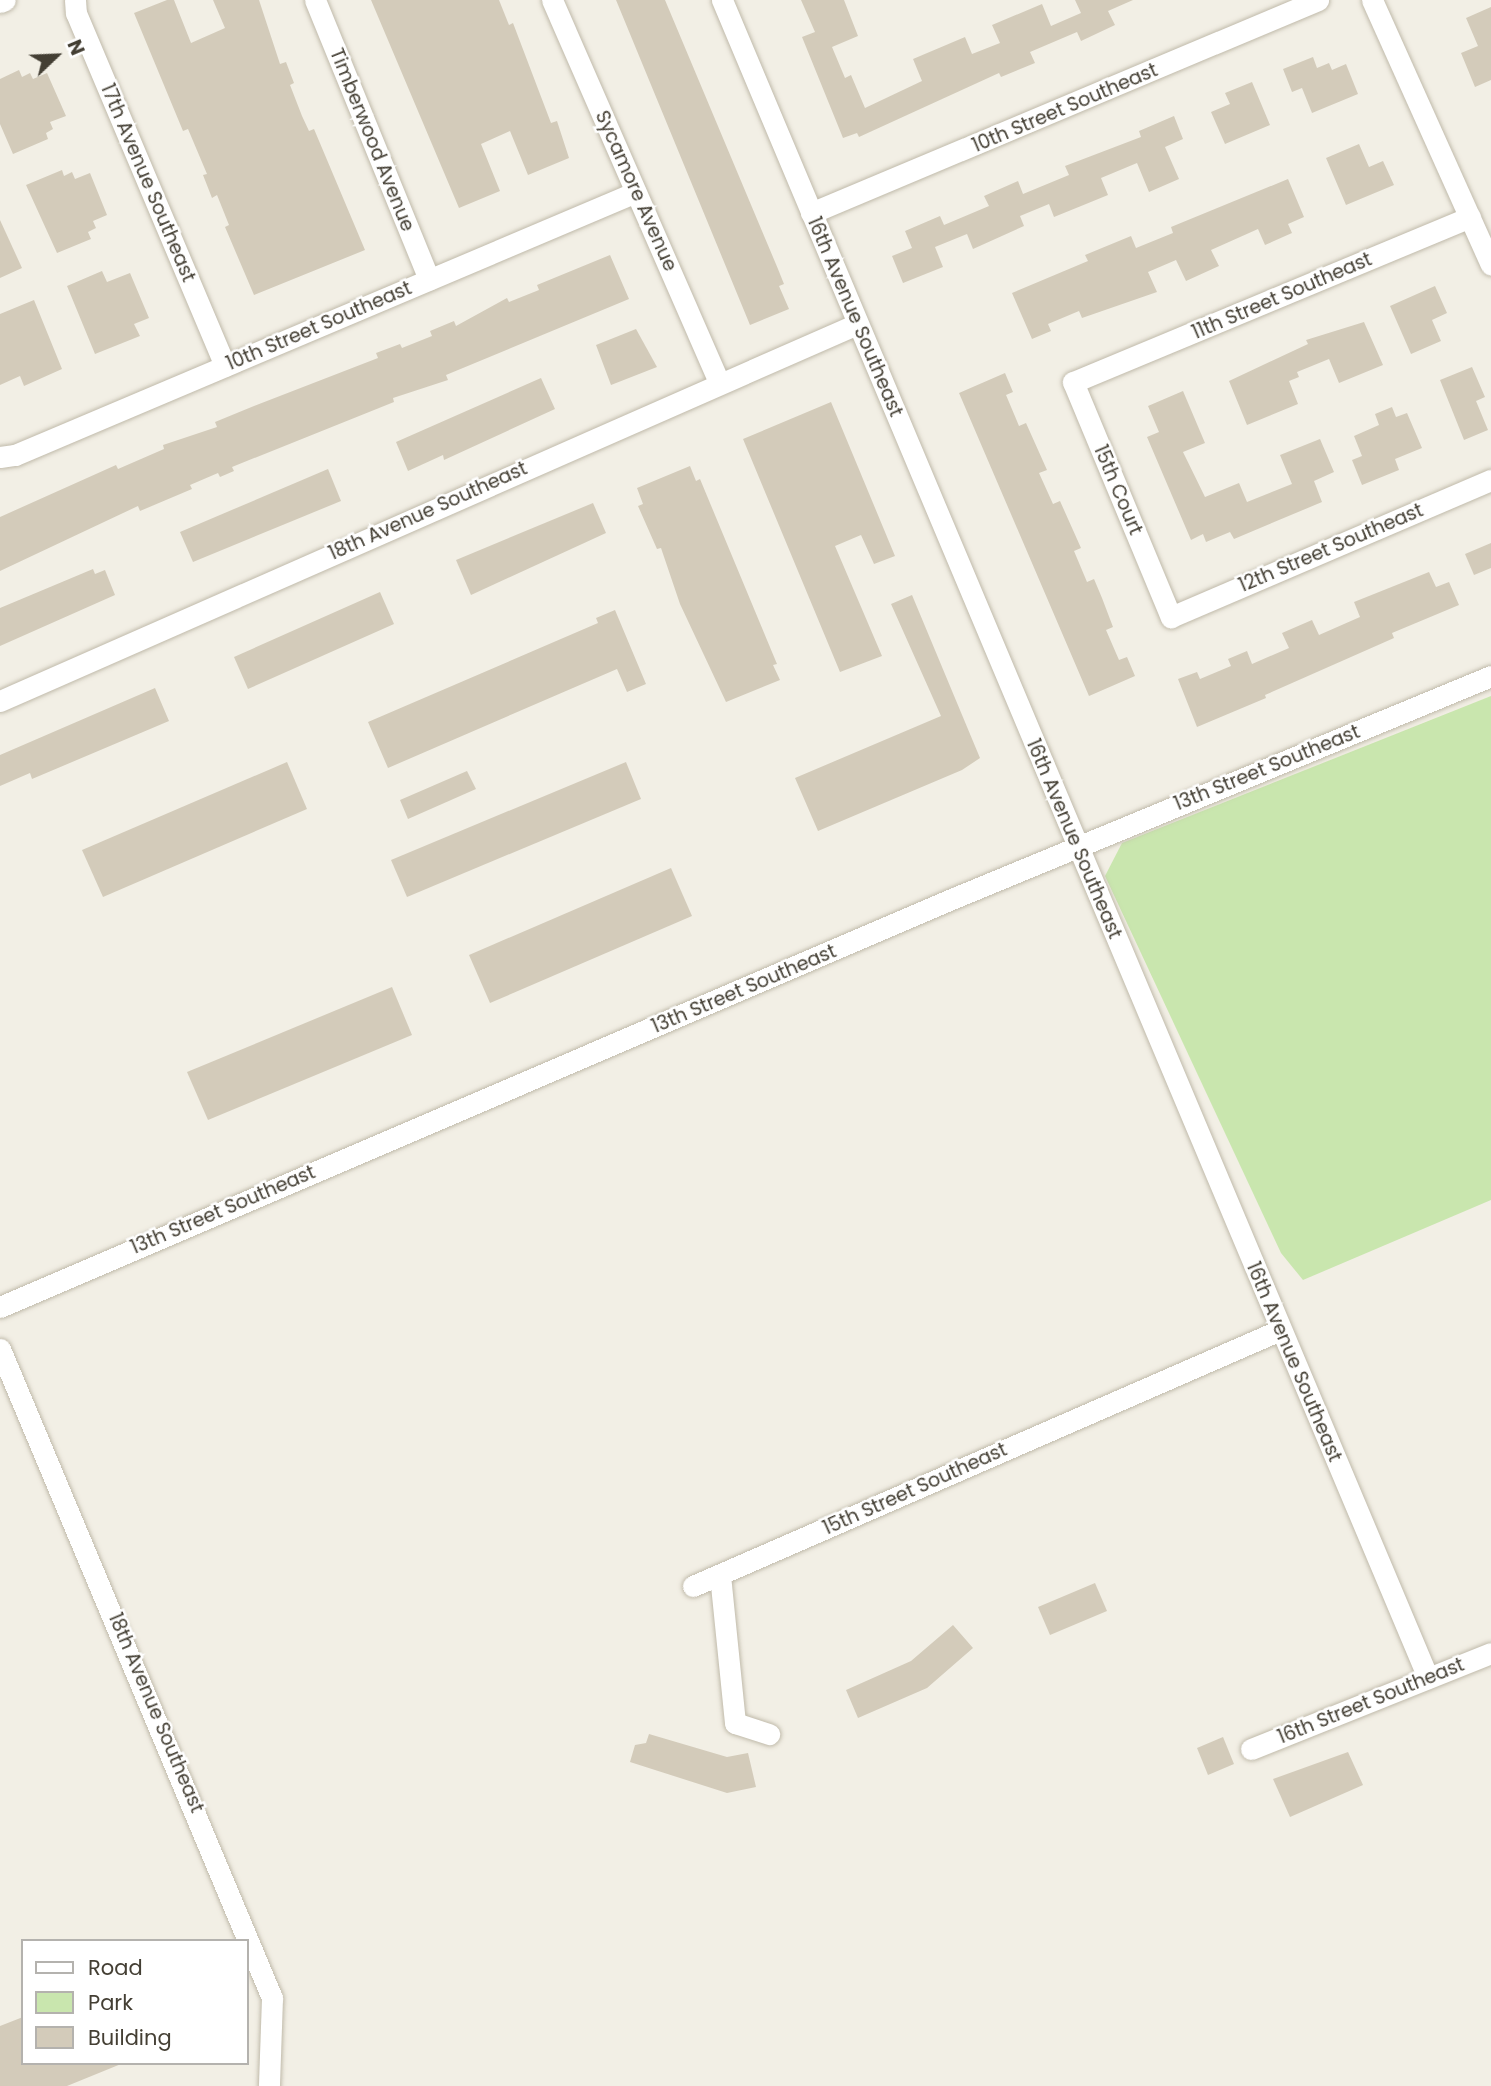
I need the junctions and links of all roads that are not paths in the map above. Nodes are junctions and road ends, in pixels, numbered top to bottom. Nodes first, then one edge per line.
1 (75, 0) edge
2 (315, 0) edge
3 (552, 0) edge
4 (722, 0) edge
5 (1318, 0) edge
6 (1372, 0) edge
7 (636, 192) junction
8 (811, 213) junction
9 (1470, 217) junction
10 (1491, 265) edge
11 (429, 280) junction
12 (857, 324) junction
13 (225, 366) junction
14 (1093, 374) joint
15 (719, 383) junction
16 (0, 457) edge
17 (1491, 480) edge
18 (1171, 617) joint
19 (1491, 676) edge
20 (0, 701) edge
21 (1077, 846) junction
22 (0, 1307) edge
23 (1280, 1330) junction
24 (0, 1349) edge
25 (720, 1575) junction
26 (693, 1587) dead end
27 (1491, 1653) edge
28 (1428, 1678) junction
29 (769, 1734) dead end
30 (1251, 1749) dead end
31 (247, 1939) edge
32 (248, 1941) edge
33 (269, 2086) edge

1 - 13 street, 17th Avenue Southeast
2 - 11 street, Timberwood Avenue
3 - 7 street, Sycamore Avenue
4 - 8 street, 16th Avenue Southeast
5 - 8 street, 10th Street Southeast
6 - 9 street
7 - 11 street, 10th Street Southeast
7 - 15 street, Sycamore Avenue
8 - 12 street, 16th Avenue Southeast
9 - 10 street
9 - 14 street, 11th Street Southeast
11 - 13 street, 10th Street Southeast
12 - 15 street, 18th Avenue Southeast
12 - 21 street, 16th Avenue Southeast
13 - 16 street, 10th Street Southeast
14 - 18 street, 15th Court
15 - 20 street, 18th Avenue Southeast
17 - 18 street, 12th Street Southeast
19 - 21 street, 13th Street Southeast
21 - 22 street, 13th Street Southeast
21 - 23 street, 16th Avenue Southeast
23 - 25 street, 15th Street Southeast
23 - 28 street, 16th Avenue Southeast
24 - 31 street, 18th Avenue Southeast
25 - 26 street
25 - 29 street
27 - 28 street, 16th Street Southeast
28 - 30 street, 16th Street Southeast
32 - 33 street, 18th Avenue Southeast

